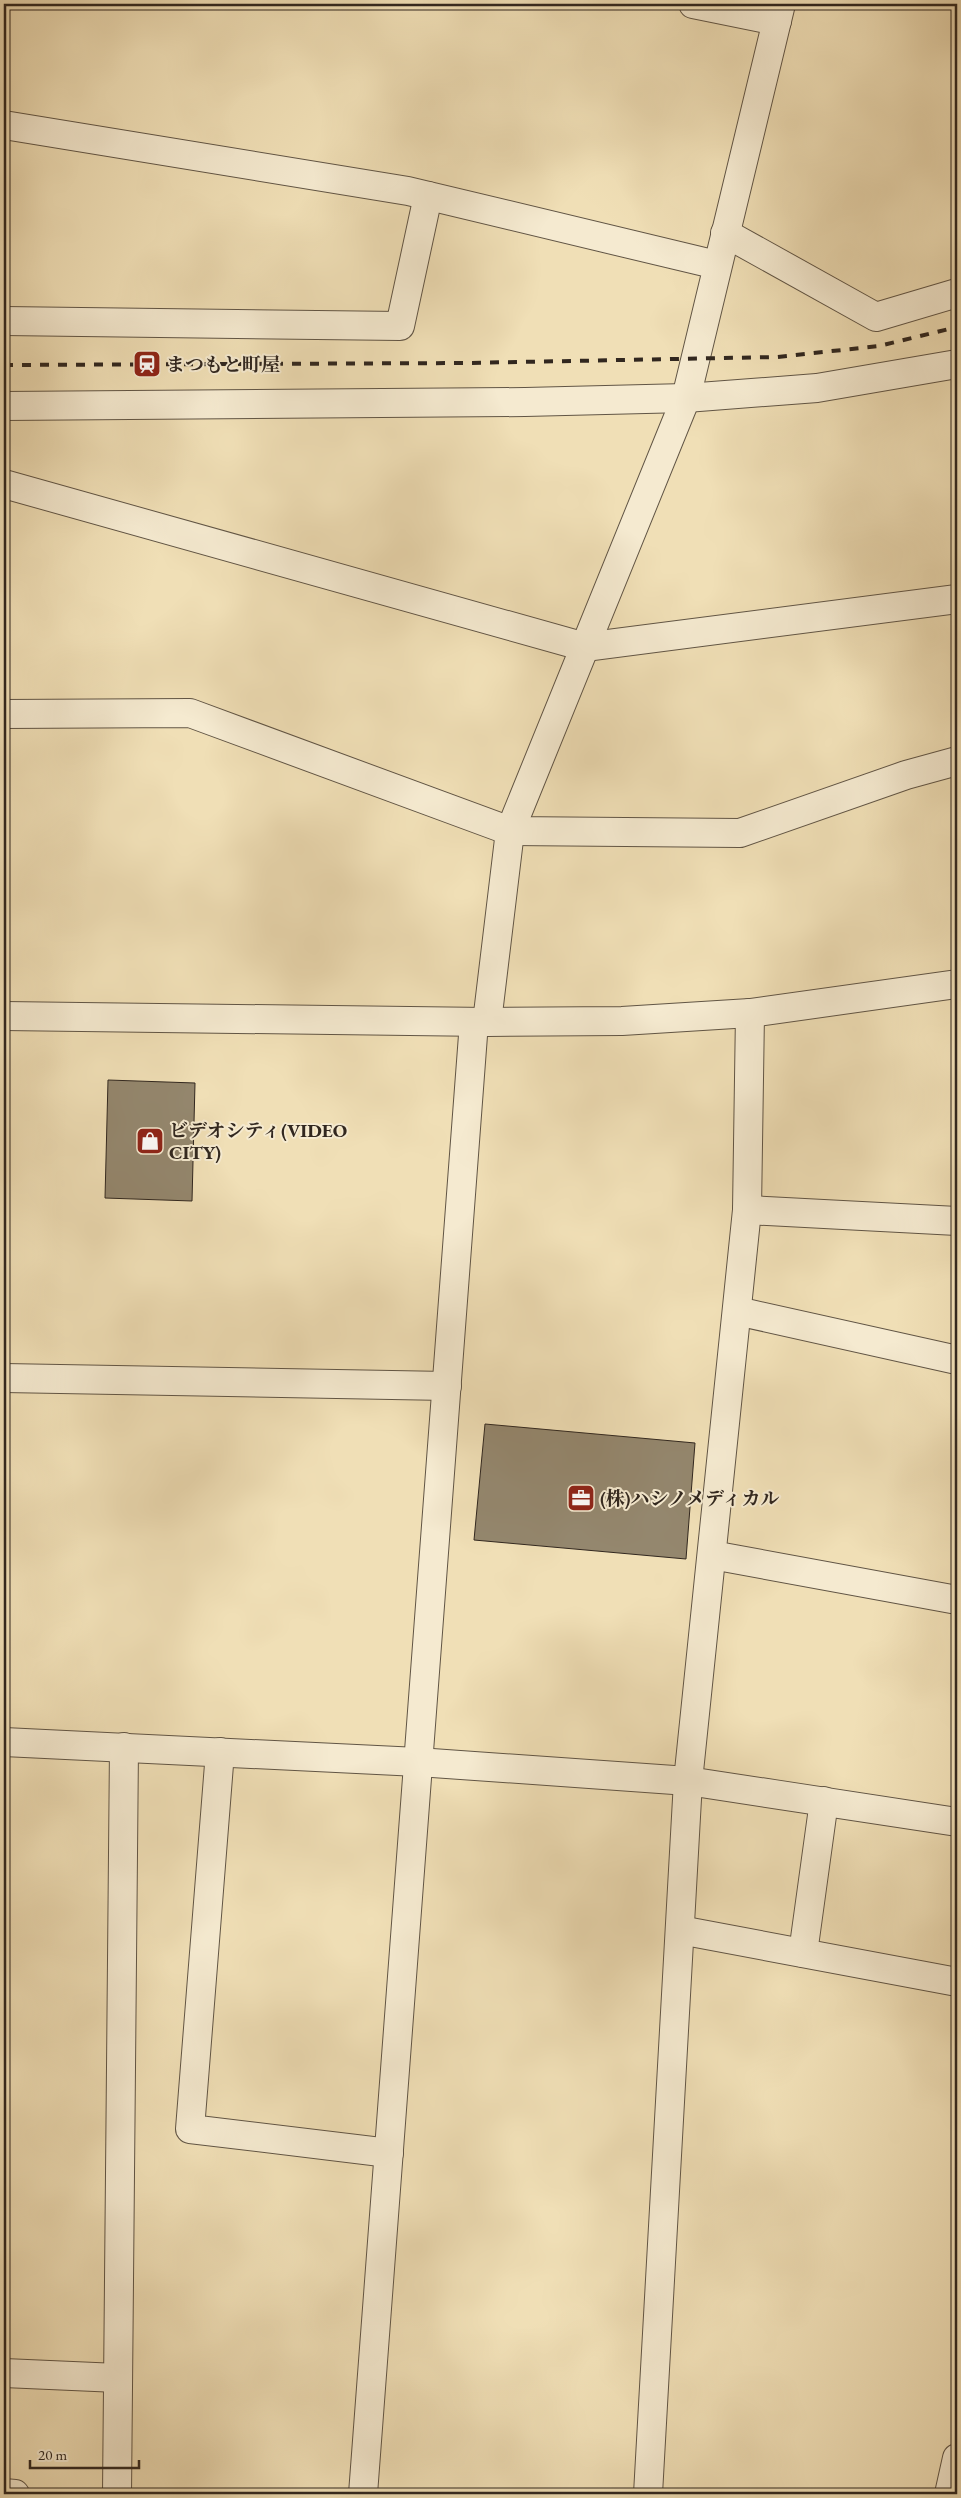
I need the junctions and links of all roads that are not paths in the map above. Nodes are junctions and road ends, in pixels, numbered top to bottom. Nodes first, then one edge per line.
1 (693, 4) edge
2 (779, 12) edge
3 (4, 125) edge
4 (428, 196) junction
5 (725, 233) junction
6 (717, 265) junction
7 (957, 293) edge
8 (4, 321) edge
9 (957, 364) edge
10 (686, 398) junction
11 (4, 406) edge
12 (4, 484) edge
13 (957, 599) edge
14 (585, 647) junction
15 (4, 714) edge
16 (957, 761) edge
17 (510, 831) junction
18 (957, 984) edge
19 (750, 1013) junction
20 (4, 1016) edge
21 (481, 1022) junction
22 (747, 1210) junction
23 (957, 1221) edge
24 (737, 1311) junction
25 (957, 1360) edge
26 (4, 1378) edge
27 (447, 1386) junction
28 (712, 1555) junction
29 (957, 1600) edge
30 (4, 1742) edge
31 (124, 1747) junction
32 (220, 1752) junction
33 (418, 1762) junction
34 (688, 1781) junction
35 (824, 1801) junction
36 (957, 1822) edge
37 (680, 1930) junction
38 (802, 1953) junction
39 (957, 1982) edge
40 (389, 2153) junction
41 (4, 2374) edge
42 (118, 2378) junction
43 (957, 2458) edge
44 (4, 2493) edge
45 (15, 2494) edge
46 (117, 2494) edge
47 (363, 2494) edge
48 (648, 2494) edge
49 (949, 2494) edge

1 - 2 street
2 - 5 street
3 - 4 street
4 - 6 street
4 - 8 street
5 - 6 street
5 - 7 street
6 - 10 street
9 - 10 street
10 - 11 street
10 - 14 street
12 - 14 street
13 - 14 street
14 - 17 street
15 - 17 street
16 - 17 street
17 - 21 street
18 - 19 street
19 - 21 street
19 - 22 street
20 - 21 street
21 - 27 street
22 - 23 street
22 - 24 street
24 - 25 street
24 - 28 street
26 - 27 street
27 - 33 street
28 - 29 street
28 - 34 street
30 - 31 street
31 - 32 street
31 - 42 street
32 - 33 street
32 - 40 street
33 - 34 street
33 - 40 street
34 - 35 street
34 - 37 street
35 - 36 street
35 - 38 street
37 - 38 street
37 - 48 street
38 - 39 street
40 - 47 street
41 - 42 street
42 - 46 street
43 - 49 street
44 - 45 street

